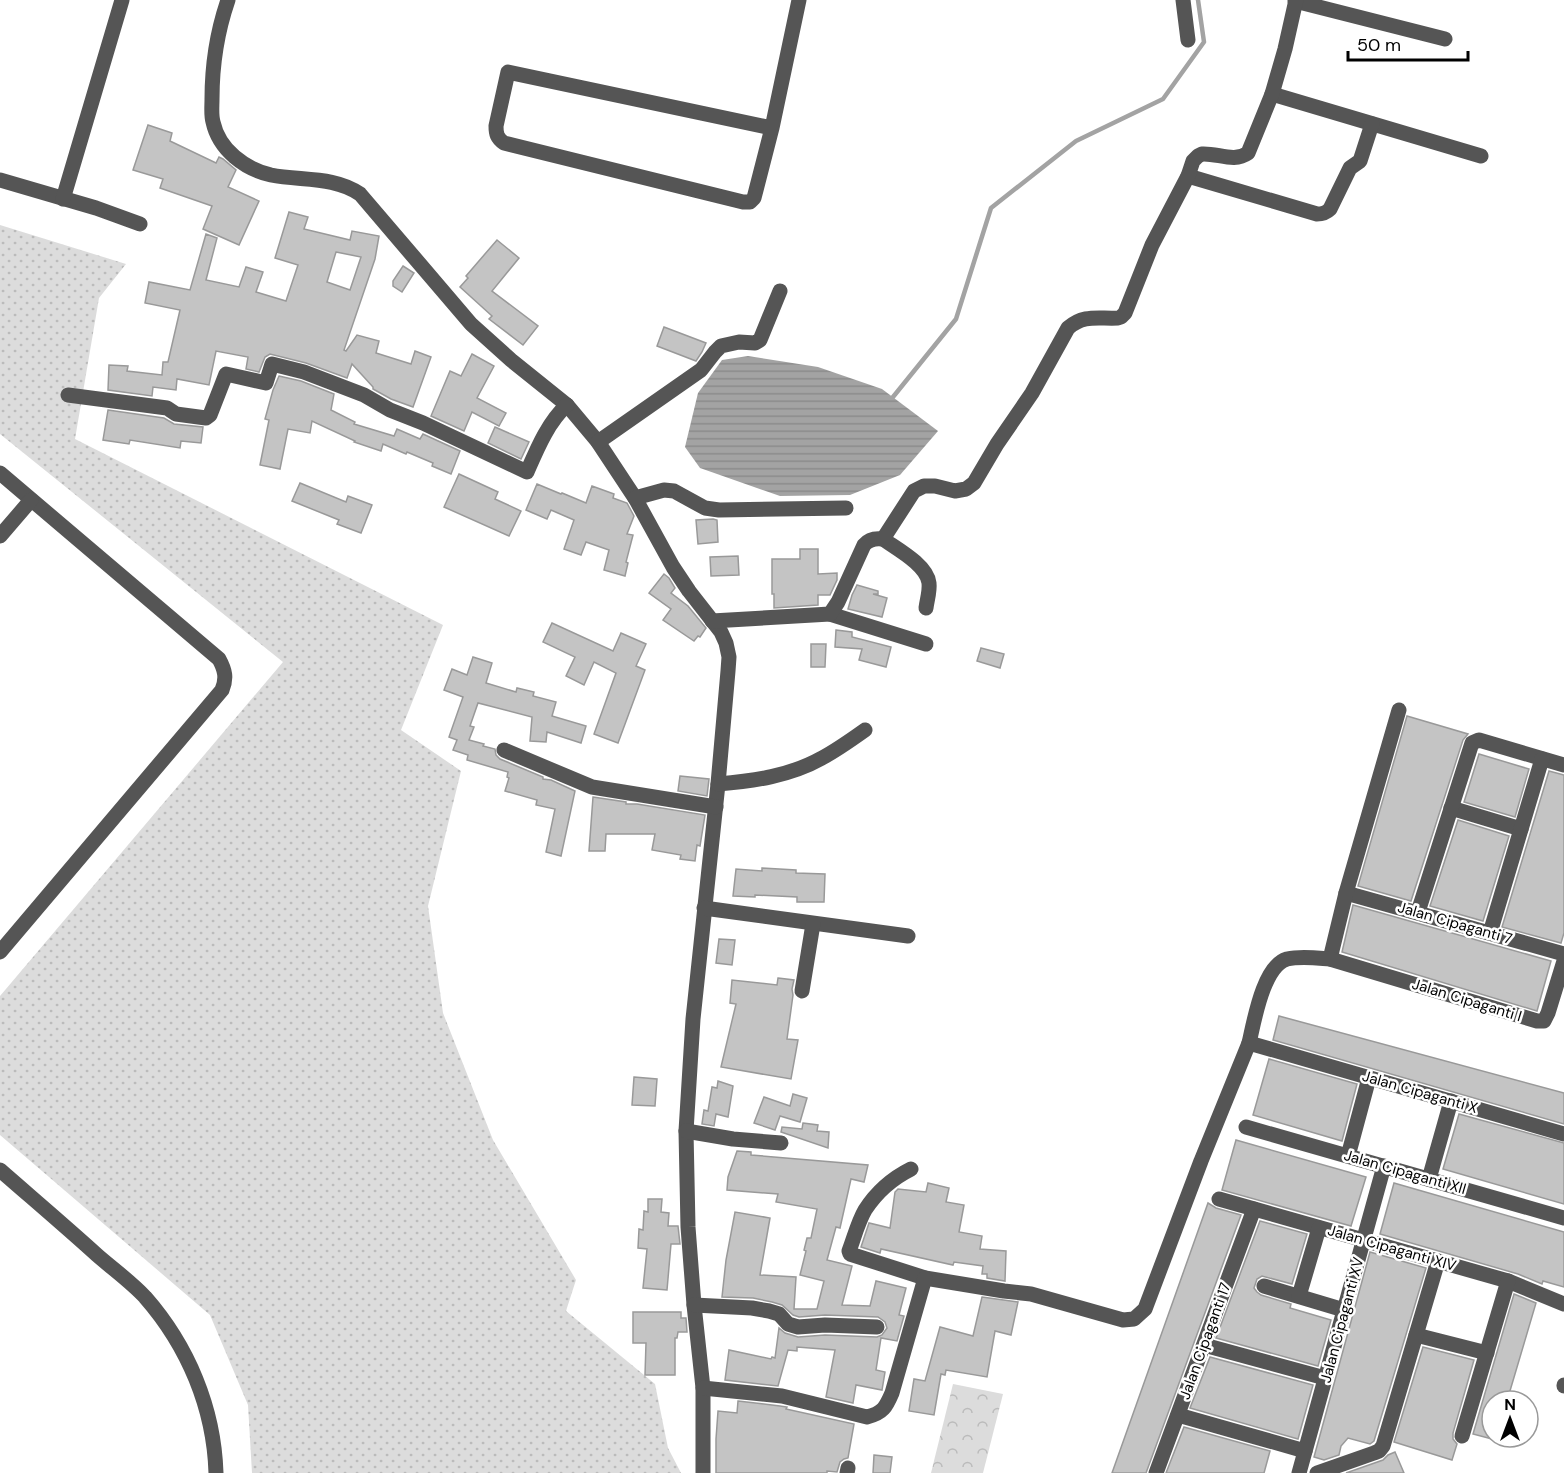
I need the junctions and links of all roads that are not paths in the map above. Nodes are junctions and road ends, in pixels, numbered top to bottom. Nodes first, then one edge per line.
1 (122, 0) edge
2 (228, 0) edge
3 (799, 0) edge
4 (1183, 0) edge
5 (1296, 1) edge
6 (1445, 39) dead end
7 (1188, 40) dead end
8 (1272, 94) junction
9 (1372, 124) junction
10 (772, 128) junction
11 (1481, 156) dead end
12 (1188, 176) junction
13 (0, 180) edge
14 (63, 199) junction
15 (140, 224) dead end
16 (780, 291) dead end
17 (68, 395) dead end
18 (567, 405) junction
19 (598, 442) junction
20 (0, 472) edge
21 (635, 498) junction
22 (31, 500) junction
23 (846, 508) dead end
24 (2, 531) edge
25 (884, 539) junction
26 (926, 608) dead end
27 (830, 614) junction
28 (712, 621) junction
29 (926, 644) dead end
30 (1399, 710) dead end
31 (865, 730) dead end
32 (504, 750) dead end
33 (1542, 759) junction
34 (1564, 765) edge
35 (718, 784) junction
36 (716, 807) junction
37 (1451, 808) junction
38 (1521, 829) junction
39 (1346, 893) junction
40 (704, 908) junction
41 (1418, 912) junction
42 (813, 924) junction
43 (1490, 933) junction
44 (908, 936) dead end
45 (0, 952) edge
46 (1564, 954) edge
47 (1330, 959) junction
48 (1564, 961) edge
49 (802, 991) dead end
50 (1249, 1043) junction
51 (1369, 1078) junction
52 (1451, 1101) junction
53 (1246, 1127) dead end
54 (686, 1131) junction
55 (1564, 1134) edge
56 (781, 1143) dead end
57 (1348, 1156) junction
58 (1384, 1166) junction
59 (911, 1169) dead end
60 (0, 1170) edge
61 (1429, 1179) junction
62 (1219, 1199) dead end
63 (1254, 1209) junction
64 (1564, 1218) edge
65 (1319, 1228) junction
66 (1364, 1240) junction
67 (1438, 1261) junction
68 (926, 1278) junction
69 (1508, 1281) junction
70 (1264, 1286) dead end
71 (1299, 1296) junction
72 (1564, 1304) edge
73 (694, 1305) junction
74 (1344, 1310) junction
75 (877, 1327) dead end
76 (1416, 1335) junction
77 (1204, 1345) junction
78 (1487, 1353) junction
79 (1326, 1378) junction
80 (703, 1388) junction
81 (1178, 1415) junction
82 (1462, 1436) dead end
83 (1305, 1450) junction
84 (216, 1473) edge
85 (703, 1473) edge
86 (1156, 1473) edge
87 (1299, 1473) edge
88 (1317, 1473) edge

1 - 14 street
2 - 18 street
3 - 10 street
4 - 7 street
5 - 6 street
5 - 8 street
8 - 9 street
8 - 12 street
9 - 11 street
9 - 12 street
10 - 10 street
12 - 25 street
13 - 14 street
14 - 15 street
16 - 19 street
17 - 18 street
18 - 19 street
19 - 21 street
20 - 22 street
21 - 23 street
21 - 28 street
22 - 24 street
22 - 45 street
25 - 26 street
25 - 27 street
27 - 28 street
27 - 29 street
28 - 35 street
30 - 39 street
31 - 35 street
32 - 36 street
33 - 34 street
33 - 37 street
33 - 38 street
35 - 36 street
36 - 40 street
37 - 38 street
37 - 41 street
38 - 43 street
39 - 41 street, Jalan Cipaganti 7
39 - 47 street
40 - 42 street
40 - 54 street
41 - 43 street, Jalan Cipaganti 7
42 - 44 street
42 - 49 street
43 - 46 street, Jalan Cipaganti 7
47 - 48 street, Jalan Cipaganti I
47 - 50 street
50 - 51 street, Jalan Cipaganti X
50 - 68 street
51 - 52 street, Jalan Cipaganti X
51 - 57 street
52 - 55 street, Jalan Cipaganti X
52 - 61 street
53 - 57 street, Jalan Cipaganti XII
54 - 56 street
54 - 73 street
57 - 58 street, Jalan Cipaganti XII
58 - 61 street, Jalan Cipaganti XII
58 - 66 street, Jalan Cipaganti XV
59 - 68 street
60 - 84 street
61 - 64 street, Jalan Cipaganti XII
62 - 63 street, Jalan Cipaganti XIV
63 - 65 street, Jalan Cipaganti XIV
63 - 77 street, Jalan Cipaganti 17
65 - 66 street, Jalan Cipaganti XIV
65 - 71 street
66 - 67 street, Jalan Cipaganti XIV
66 - 74 street, Jalan Cipaganti XV
67 - 69 street, Jalan Cipaganti XIV
67 - 76 street
68 - 80 street
69 - 72 street, Jalan Cipaganti XIV
69 - 78 street
70 - 71 street
71 - 74 street
73 - 75 street
73 - 80 street
74 - 79 street, Jalan Cipaganti XV
76 - 78 street
76 - 88 street
77 - 79 street
77 - 81 street, Jalan Cipaganti 17
78 - 82 street
79 - 83 street, Jalan Cipaganti XV
80 - 85 street
81 - 83 street
81 - 86 street, Jalan Cipaganti 17
83 - 87 street, Jalan Cipaganti XV

